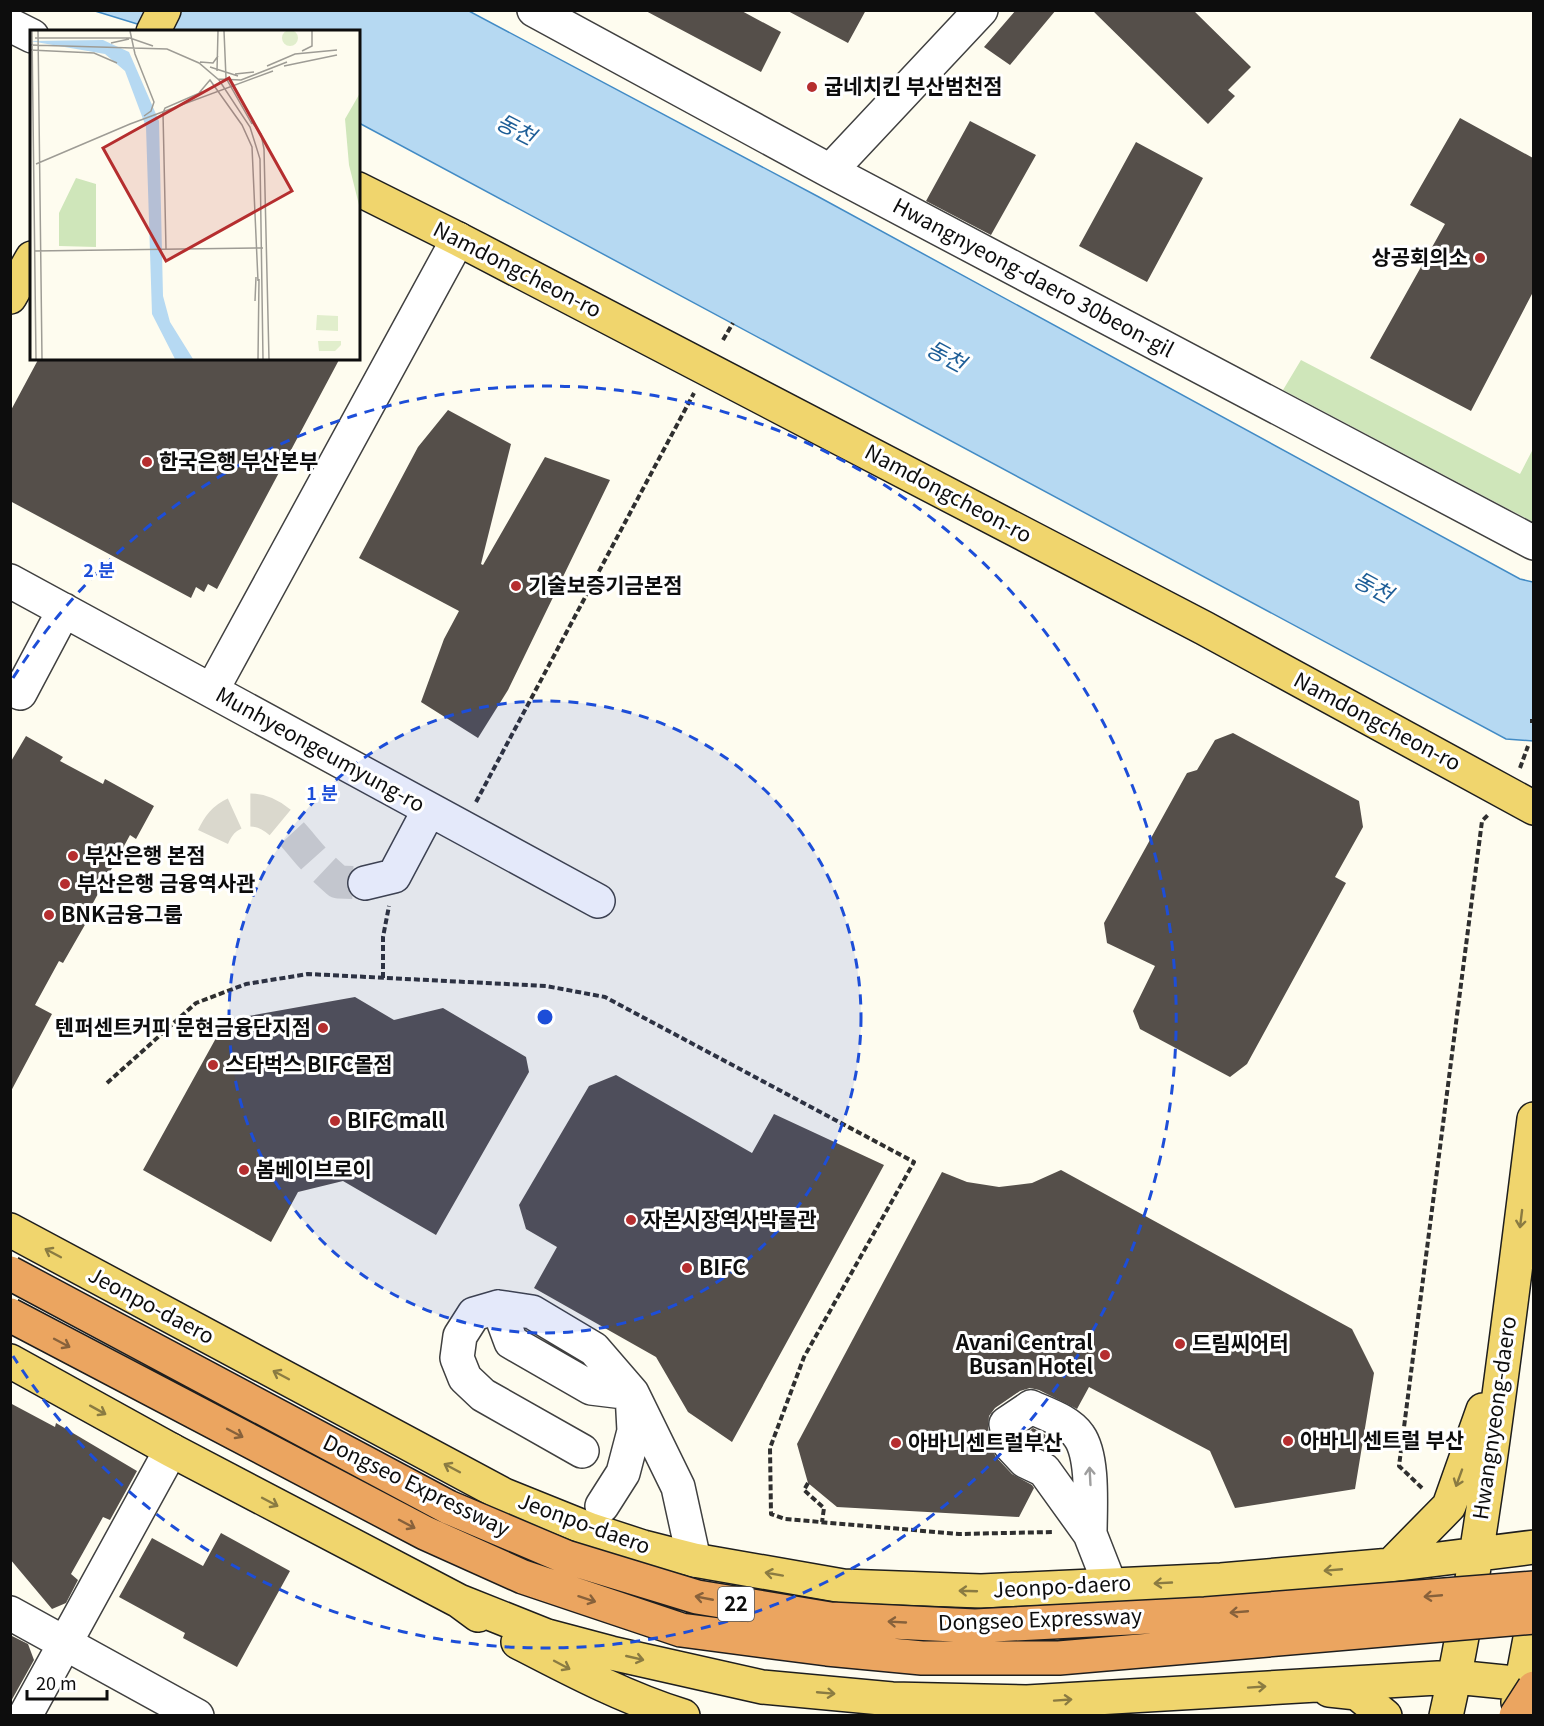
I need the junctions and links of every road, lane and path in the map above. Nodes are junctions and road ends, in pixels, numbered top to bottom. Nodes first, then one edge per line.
1 (164, 10) edge
2 (534, 10) edge
3 (981, 10) edge
4 (10, 25) edge
5 (154, 30) edge
6 (30, 35) edge
7 (830, 171) junction
8 (360, 190) edge
9 (458, 239) junction
10 (30, 262) edge
11 (10, 297) edge
12 (733, 323) dead end
13 (723, 340) dead end
14 (708, 369) junction
15 (1533, 543) edge
16 (10, 581) edge
17 (64, 610) junction
18 (10, 688) edge
19 (212, 690) junction
20 (1521, 801) edge
21 (429, 810) junction
22 (462, 828) junction
23 (380, 879) joint
24 (598, 902) dead end
25 (383, 978) junction
26 (107, 1083) dead end
27 (1533, 1119) edge
28 (10, 1230) edge
29 (10, 1273) edge
30 (10, 1316) edge
31 (1506, 1344) junction
32 (10, 1361) edge
33 (632, 1393) junction
34 (171, 1450) junction
35 (582, 1450) dead end
36 (808, 1483) dead end
37 (1422, 1488) dead end
38 (602, 1506) dead end
39 (822, 1522) junction
40 (1088, 1533) joint
41 (1533, 1547) edge
42 (1476, 1555) junction
43 (694, 1560) junction
44 (1391, 1565) junction
45 (1533, 1571) edge
46 (1110, 1585) junction
47 (1533, 1588) edge
48 (459, 1601) junction
49 (10, 1613) edge
50 (1533, 1617) edge
51 (65, 1643) junction
52 (1530, 1675) edge
53 (1455, 1677) junction
54 (1291, 1685) junction
55 (958, 1708) edge
56 (1027, 1709) edge
57 (644, 1710) edge
58 (25, 1716) edge
59 (197, 1716) edge
60 (683, 1716) edge
61 (1385, 1716) edge
62 (1446, 1716) edge
63 (1515, 1716) edge

1 - 5 main road
2 - 7 street, Hwangnyeong-daero 30beon-gil
3 - 7 street
4 - 6 street
7 - 15 street, Hwangnyeong-daero 30beon-gil
8 - 9 main road, Namdongcheon-ro
9 - 14 main road, Namdongcheon-ro
9 - 19 street
10 - 11 main road
12 - 13 path
14 - 20 main road, Namdongcheon-ro
14 - 22 path
16 - 17 street, Munhyeongeumyung-ro
17 - 18 street
17 - 19 street, Munhyeongeumyung-ro
19 - 21 street, Munhyeongeumyung-ro
20 - 37 path
21 - 22 street, Munhyeongeumyung-ro
21 - 23 street
22 - 24 street, Munhyeongeumyung-ro
23 - 25 path
25 - 26 path
25 - 39 path
27 -> 31 main road, Hwangnyeong-daero
43 -> 28 main road, Jeonpo-daero
47 -> 29 highway, Dongseo Expressway / 22, bridge
30 -> 50 highway, Dongseo Expressway / 22, bridge
31 - 42 main road, Hwangnyeong-daero
31 -> 44 main road
32 -> 34 main road
33 - 35 street
33 - 38 street
33 - 43 street
34 -> 48 main road
34 - 51 street
36 - 39 path
39 - 40 path
40 - 46 street
41 - 42 main road, Jeonpo-daero
42 - 44 main road, Jeonpo-daero
42 - 45 main road
42 - 53 main road, Hwangnyeong-daero
46 -> 43 main road, Jeonpo-daero
44 -> 46 main road, Jeonpo-daero
48 -> 55 main road
48 -> 57 main road
49 - 51 street
50 - 52 main road
51 - 58 street
51 - 59 street
52 - 53 main road
52 - 63 highway, bridge
53 - 54 main road
53 - 62 main road, Hwangnyeong-daero
56 -> 54 main road
54 - 61 main road
55 - 56 main road
57 - 60 main road

